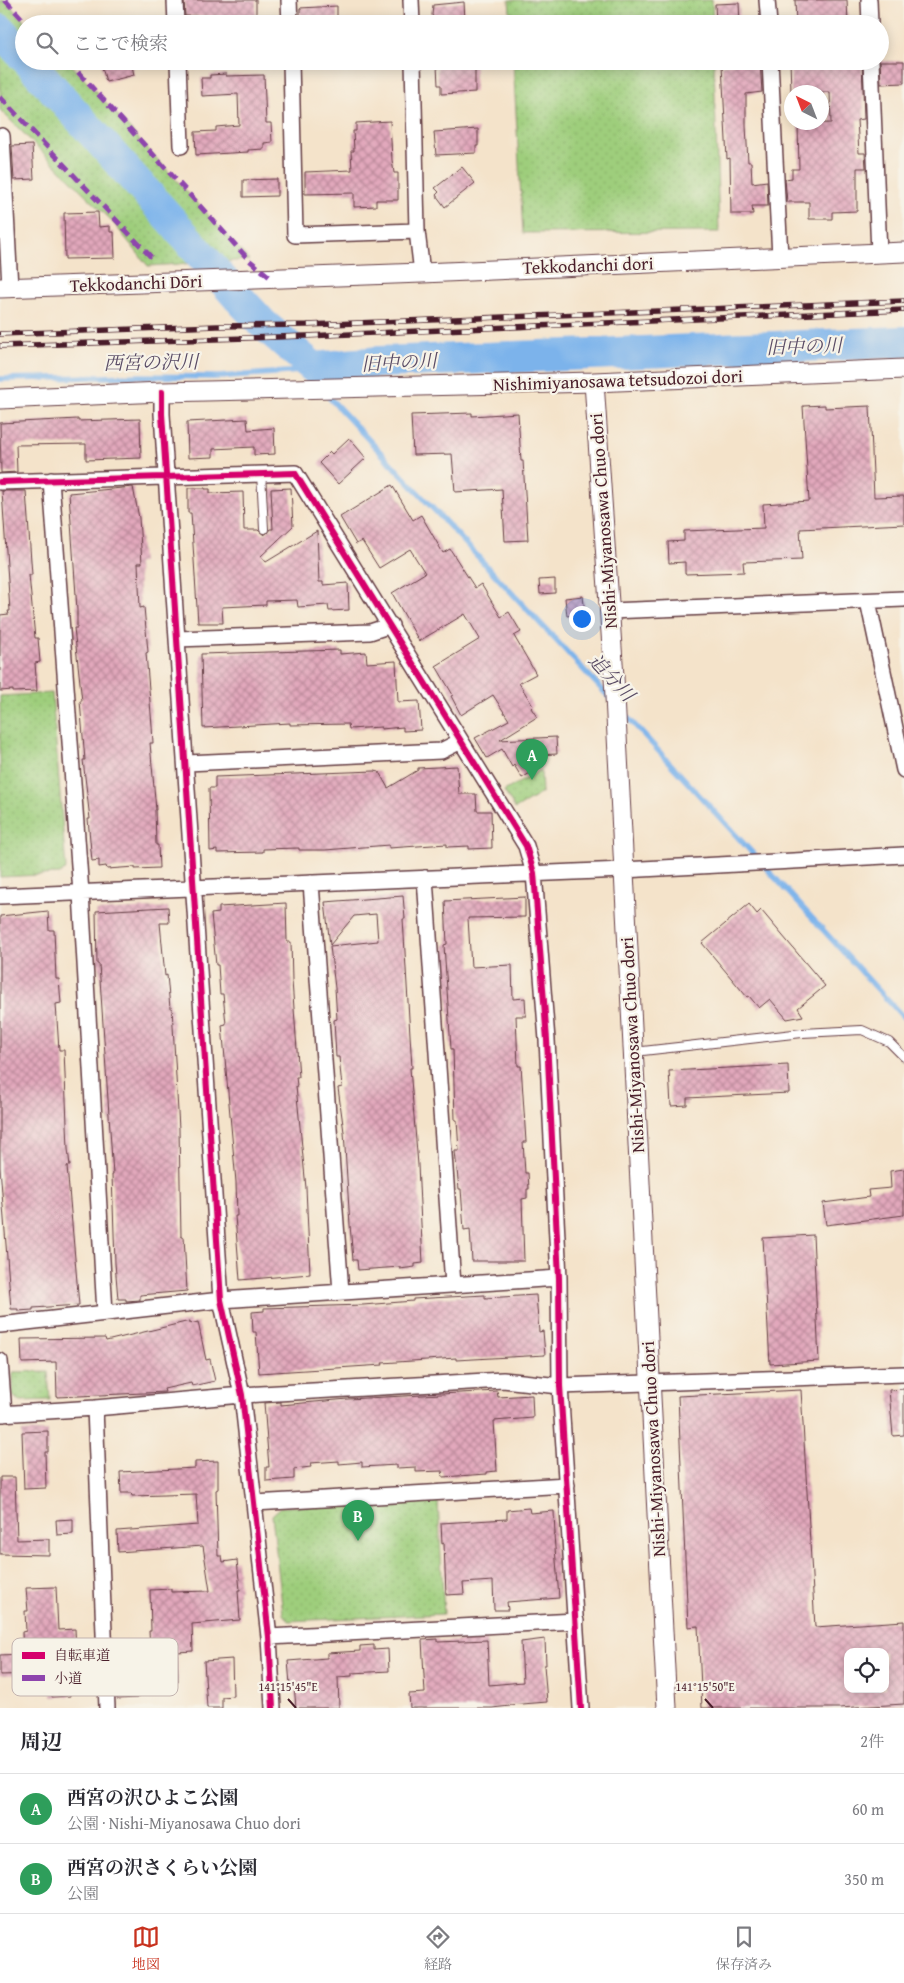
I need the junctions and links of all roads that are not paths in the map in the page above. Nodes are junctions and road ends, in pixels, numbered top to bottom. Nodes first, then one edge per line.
1 (175, 0) edge
2 (289, 0) edge
3 (411, 0) edge
4 (768, 0) edge
5 (869, 0) edge
6 (176, 15) edge
7 (290, 15) edge
8 (412, 15) edge
9 (769, 15) edge
10 (870, 15) edge
11 (178, 70) edge
12 (291, 70) edge
13 (413, 70) edge
14 (770, 70) edge
15 (871, 70) edge
16 (2, 136) dead end
17 (182, 146) dead end
18 (417, 231) junction
19 (904, 252) edge
20 (879, 253) junction
21 (780, 257) junction
22 (422, 273) junction
23 (271, 278) joint
24 (5, 288) edge
25 (904, 369) edge
26 (594, 382) junction
27 (162, 392) junction
28 (0, 399) edge
29 (261, 473) junction
30 (167, 477) junction
31 (51, 480) junction
32 (0, 482) edge
33 (264, 529) dead end
34 (904, 599) edge
35 (868, 601) junction
36 (610, 611) junction
37 (391, 625) junction
38 (177, 639) junction
39 (461, 741) junction
40 (187, 763) junction
41 (904, 770) edge
42 (904, 855) edge
43 (623, 870) junction
44 (534, 873) junction
45 (425, 878) junction
46 (311, 883) junction
47 (194, 888) junction
48 (81, 893) junction
49 (0, 896) edge
50 (632, 1052) junction
51 (904, 1057) edge
52 (559, 1278) junction
53 (453, 1285) junction
54 (341, 1292) junction
55 (221, 1300) junction
56 (105, 1313) junction
57 (0, 1325) edge
58 (0, 1361) edge
59 (904, 1374) edge
60 (650, 1384) junction
61 (560, 1386) junction
62 (242, 1395) junction
63 (95, 1408) junction
64 (2, 1414) edge
65 (567, 1485) junction
66 (254, 1503) junction
67 (576, 1620) junction
68 (269, 1637) junction
69 (104, 1638) edge
70 (273, 1708) edge
71 (581, 1708) edge
72 (667, 1708) edge

1 - 6 street
2 - 7 street
3 - 8 street
4 - 9 street
5 - 10 street
11 - 17 street
12 - 18 street
13 - 18 street
14 - 21 street
15 - 20 street
16 - 24 street
18 - 22 street
19 - 20 street, Tekkodanchi dori
20 - 21 street, Tekkodanchi dori
21 - 22 street, Tekkodanchi dori
22 - 23 street, Tekkodanchi dori
23 - 24 street, Tekkodanchi Dōri
25 - 26 street, Nishimiyanosawa tetsudozoi dori
26 - 27 street, Nishimiyanosawa tetsudozoi dori
26 - 36 street, Nishi-Miyanosawa Chuo dori
27 - 28 street, Nishimiyanosawa tetsudozoi dori
27 - 30 street
29 - 30 street
29 - 33 lane
29 - 37 street
30 - 31 street
30 - 38 street
31 - 32 street
31 - 48 street
34 - 35 street
35 - 36 street
35 - 41 street
36 - 43 street, Nishi-Miyanosawa Chuo dori
37 - 38 street
37 - 39 street
38 - 40 street
39 - 40 street
39 - 44 street
40 - 47 street
42 - 43 street
43 - 44 street
43 - 50 street, Nishi-Miyanosawa Chuo dori
44 - 45 street
44 - 52 street
45 - 46 street
45 - 53 street
46 - 47 street
46 - 54 street
47 - 48 street
47 - 55 street
48 - 49 street
48 - 56 street
50 - 51 lane
50 - 60 street, Nishi-Miyanosawa Chuo dori
52 - 53 street
52 - 61 street
53 - 54 street
54 - 55 street
55 - 56 street
55 - 62 street
56 - 57 street
58 - 64 street
59 - 60 street
60 - 61 street
60 - 72 street, Nishi-Miyanosawa Chuo dori
61 - 62 street
61 - 65 street
62 - 63 street
62 - 66 street
63 - 64 street
63 - 69 street
65 - 66 street
65 - 67 street
66 - 68 street
67 - 68 street
67 - 71 street
68 - 70 street

